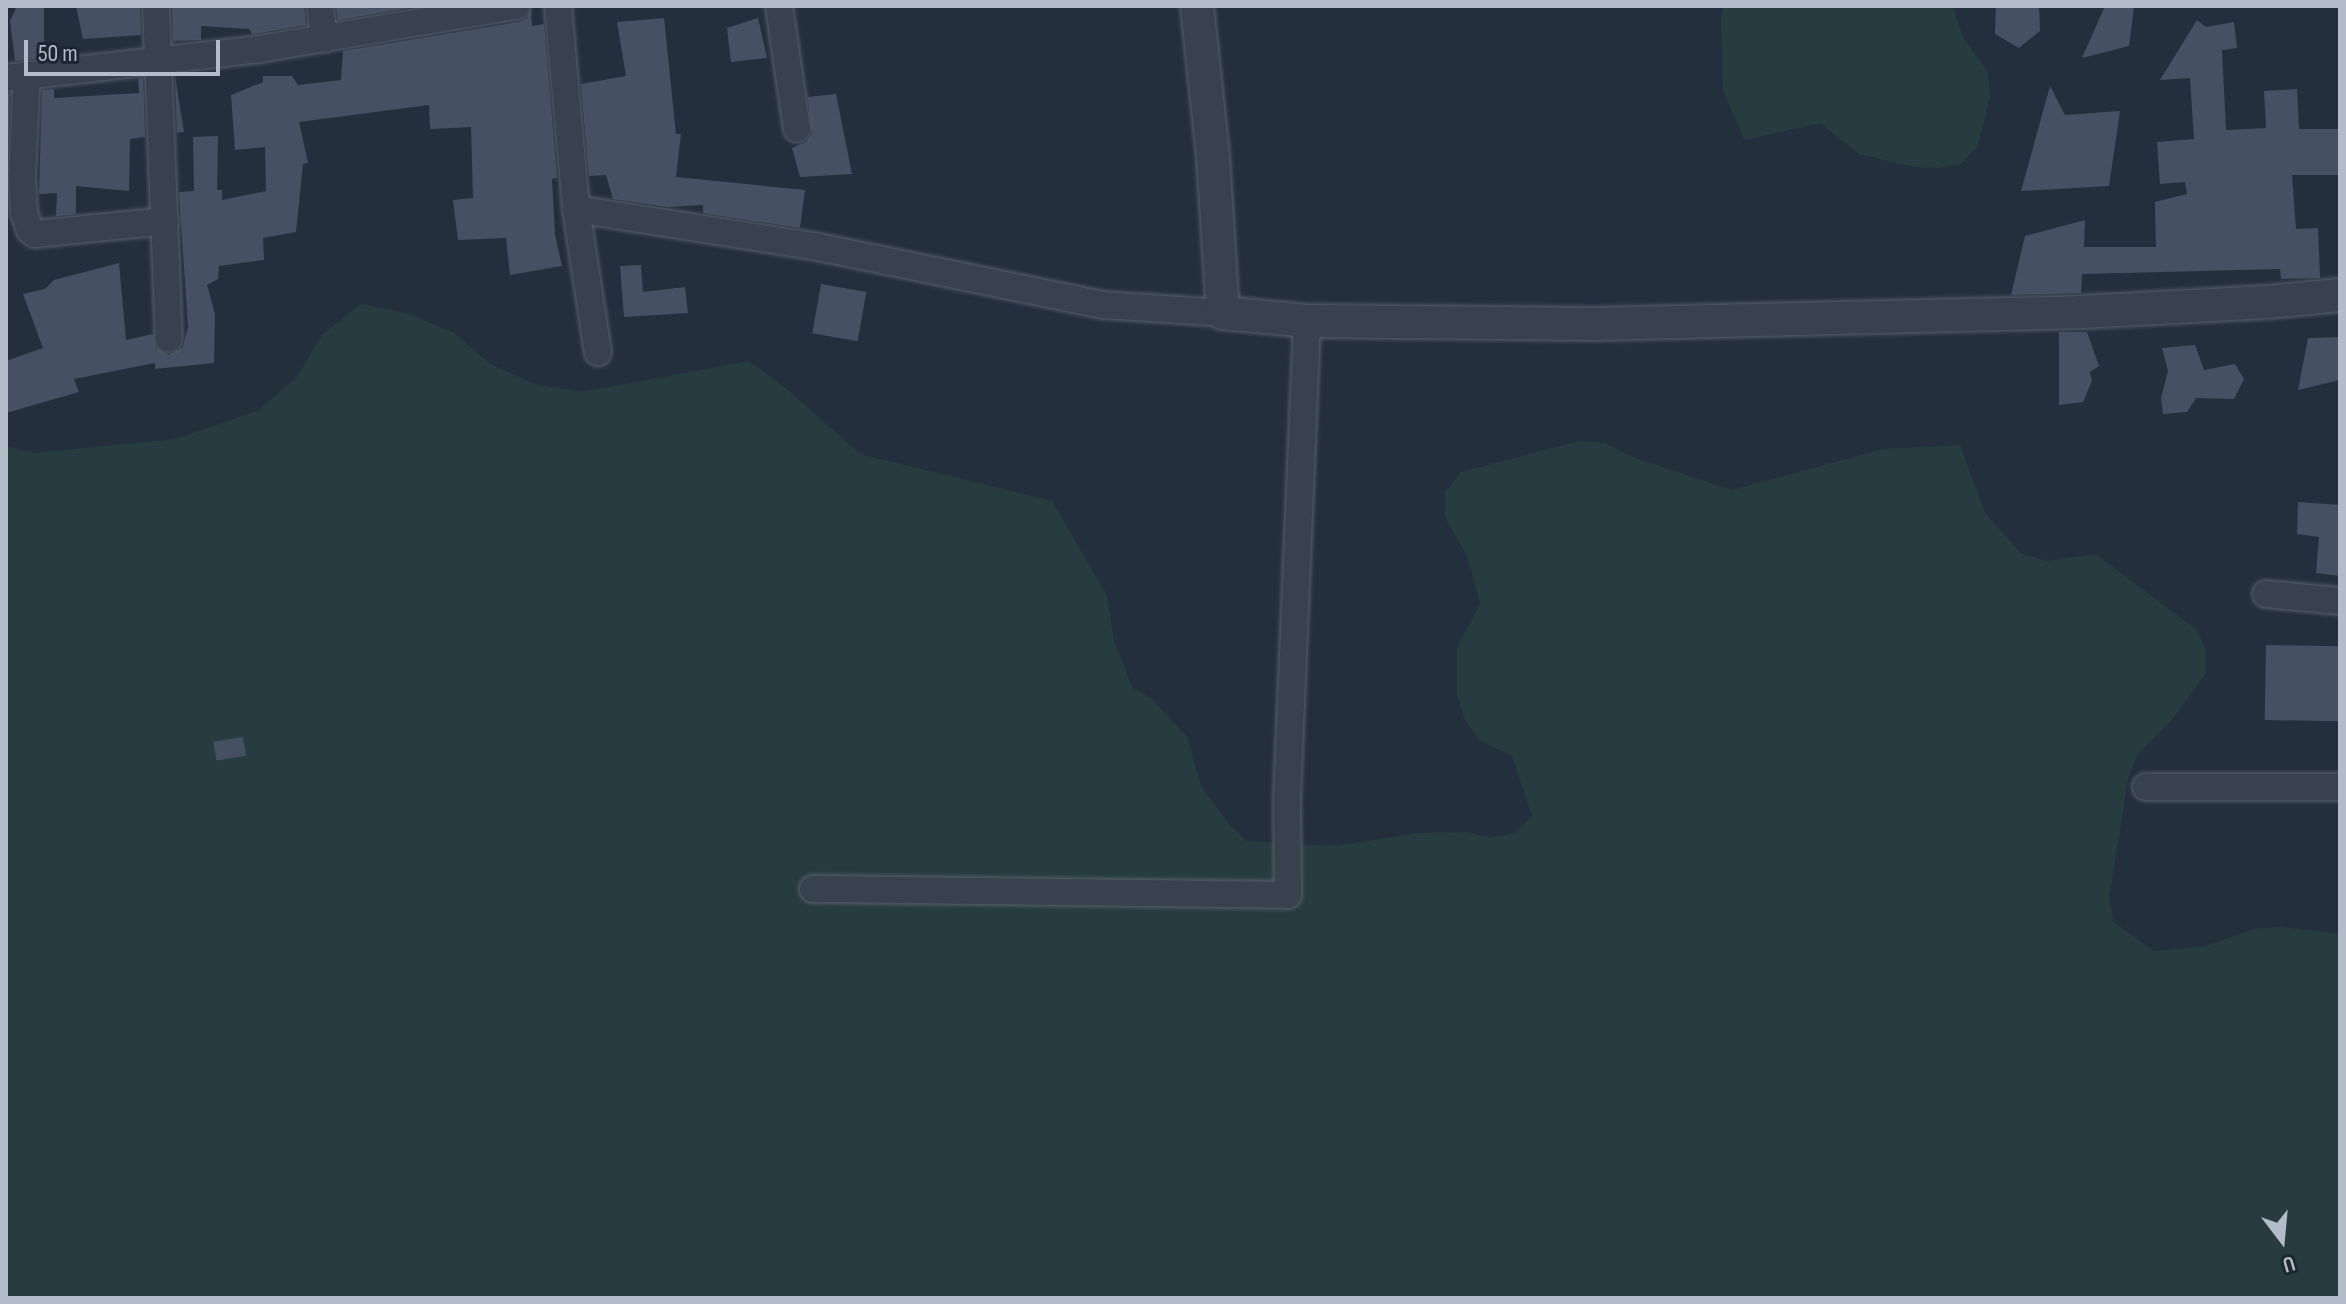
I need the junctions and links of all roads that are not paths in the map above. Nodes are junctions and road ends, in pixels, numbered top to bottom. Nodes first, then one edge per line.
1 (156, 6) edge
2 (320, 6) edge
3 (516, 6) edge
4 (558, 6) edge
5 (779, 6) edge
6 (1197, 6) edge
7 (324, 39) junction
8 (155, 60) junction
9 (16, 77) edge
10 (797, 129) dead end
11 (576, 209) junction
12 (165, 221) junction
13 (2340, 295) edge
14 (1223, 313) junction
15 (1307, 321) junction
16 (169, 339) dead end
17 (598, 352) dead end
18 (2266, 594) dead end
19 (2340, 601) edge
20 (2146, 787) dead end
21 (2340, 787) edge
22 (813, 889) dead end

1 - 8 street
2 - 7 street
3 - 7 street
4 - 11 street
5 - 10 street
6 - 14 street
7 - 8 street
8 - 9 street
8 - 12 street
9 - 12 street
11 - 14 street
11 - 17 street
12 - 16 street
13 - 15 street
14 - 15 street
15 - 22 street
18 - 19 street
20 - 21 street

